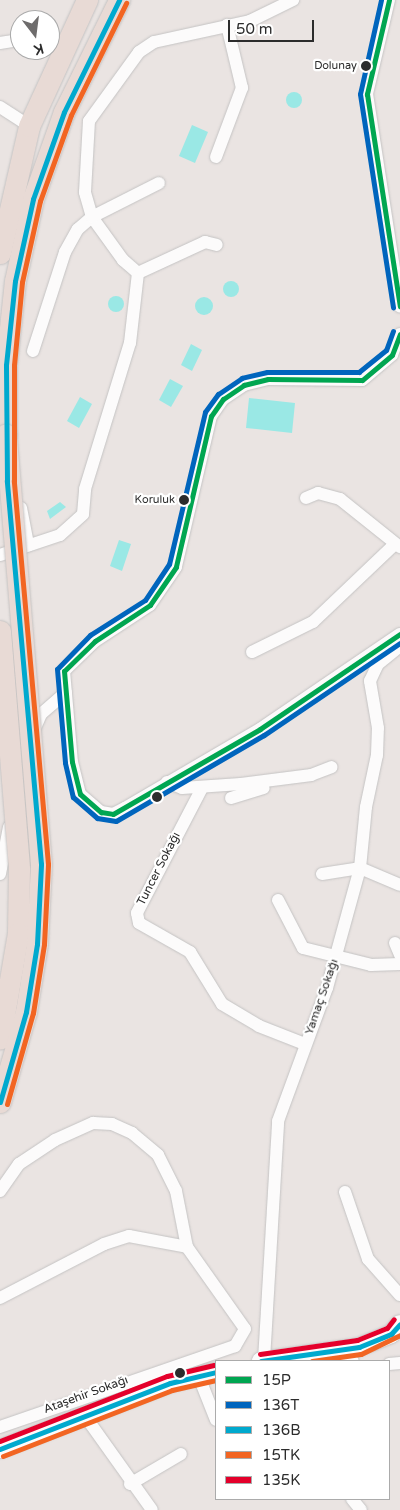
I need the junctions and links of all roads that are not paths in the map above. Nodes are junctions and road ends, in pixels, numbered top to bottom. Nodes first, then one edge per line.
1 (87, 0) edge
2 (119, 0) edge
3 (293, 0) edge
4 (388, 0) edge
5 (227, 25) junction
6 (60, 41) edge
7 (51, 60) edge
8 (0, 107) edge
9 (31, 121) junction
10 (216, 157) dead end
11 (159, 184) dead end
12 (92, 217) junction
13 (217, 245) dead end
14 (0, 253) edge
15 (138, 272) junction
16 (400, 306) edge
17 (400, 334) edge
18 (33, 351) dead end
19 (17, 475) dead end
20 (306, 498) dead end
21 (28, 545) junction
22 (397, 546) edge
23 (0, 555) edge
24 (0, 631) edge
25 (400, 634) edge
26 (400, 646) edge
27 (252, 652) dead end
28 (66, 692) junction
29 (332, 766) dead end
30 (286, 779) junction
31 (167, 782) junction
32 (202, 788) junction
33 (231, 798) dead end
34 (360, 868) junction
35 (0, 874) edge
36 (322, 874) dead end
37 (400, 885) edge
38 (278, 900) dead end
39 (395, 943) dead end
40 (400, 955) edge
41 (335, 957) junction
42 (400, 964) edge
43 (0, 1038) edge
44 (305, 1044) junction
45 (0, 1102) edge
46 (0, 1191) edge
47 (346, 1192) dead end
48 (187, 1247) junction
49 (400, 1295) edge
50 (0, 1298) edge
51 (400, 1324) edge
52 (330, 1353) junction
53 (262, 1360) edge
54 (270, 1360) edge
55 (350, 1360) edge
56 (215, 1372) edge
57 (199, 1377) junction
58 (84, 1416) junction
59 (215, 1417) edge
60 (0, 1427) edge
61 (0, 1449) edge
62 (181, 1454) dead end
63 (130, 1484) junction
64 (353, 1500) edge
65 (152, 1510) edge
66 (362, 1510) edge

1 - 6 highway
2 - 45 highway, bridge
3 - 5 street
4 - 16 street
5 - 10 street
5 - 12 street
7 - 9 highway
8 - 9 street
9 - 14 highway
11 - 12 street
12 - 15 street
12 - 18 street
13 - 15 street
15 - 21 street
17 - 28 street
19 - 21 street
20 - 22 street
21 - 23 street
22 - 27 street
24 - 43 highway, bridge
25 - 31 street
26 - 34 street, Yamaç Sokağı
28 - 31 street
28 - 35 street
29 - 30 street
30 - 32 street
30 - 33 street
31 - 32 street
32 - 44 street, Tuncer Sokağı
34 - 36 street
34 - 37 street
34 - 41 street, Yamaç Sokağı
38 - 41 street
39 - 40 street
41 - 42 street
41 - 44 street, Yamaç Sokağı
44 - 53 street, Yamaç Sokağı
46 - 48 street
47 - 49 street
48 - 50 street
48 - 60 street, Ataşehir Sokağı
51 - 52 main road
52 - 54 main road
52 - 55 street
56 - 57 main road
57 - 58 main road
57 - 59 street
58 - 61 main road
58 - 63 street
62 - 63 street
63 - 65 street
64 - 66 street

